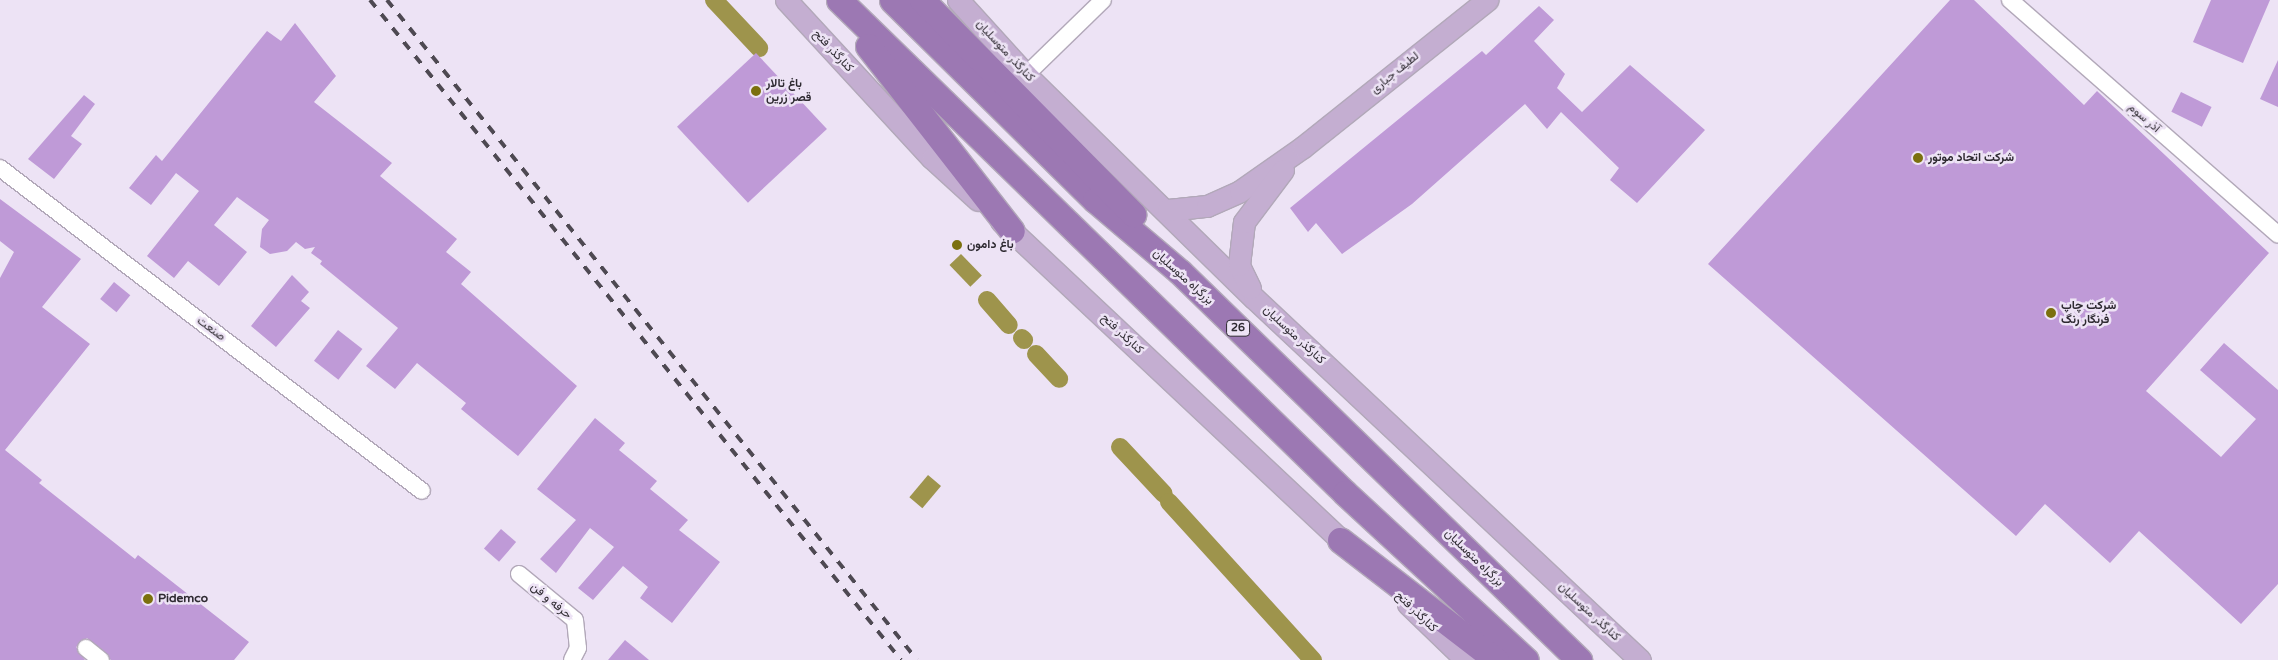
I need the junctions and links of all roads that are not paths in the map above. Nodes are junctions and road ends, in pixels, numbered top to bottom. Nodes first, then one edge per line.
1 (786, 0) edge
2 (833, 0) edge
3 (839, 0) edge
4 (892, 0) edge
5 (922, 0) edge
6 (958, 0) edge
7 (1103, 0) edge
8 (1487, 0) edge
9 (2010, 0) edge
10 (1026, 75) junction
11 (1304, 147) junction
12 (0, 168) edge
13 (1168, 210) junction
14 (1012, 231) junction
15 (2278, 236) edge
16 (1180, 272) junction
17 (1254, 298) junction
18 (422, 491) dead end
19 (1340, 540) junction
20 (519, 574) dead end
21 (86, 648) dead end
22 (101, 660) edge
23 (572, 660) edge
24 (1466, 660) edge
25 (1496, 660) edge
26 (1526, 660) edge
27 (1580, 660) edge
28 (1640, 660) edge

1 - 14 main road, کنارگذر فتح
2 - 14 highway
3 - 26 highway
4 - 16 highway, بزرگراه متوسلیان / 26
5 - 16 highway
6 - 10 main road, کنارگذر متوسلیان
7 - 10 street
8 - 11 main road, لطیف جباری
9 - 15 street, آذر سوم
10 - 13 main road, کنارگذر متوسلیان
11 - 13 main road
11 - 17 main road
12 - 18 street, صنعت
13 - 17 main road, کنارگذر متوسلیان
14 - 19 main road, کنارگذر فتح
16 - 27 highway, بزرگراه متوسلیان / 26
17 - 28 main road, کنارگذر متوسلیان
19 - 24 main road, کنارگذر فتح
19 - 25 highway
20 - 23 street, حرفه و فن
21 - 22 street

